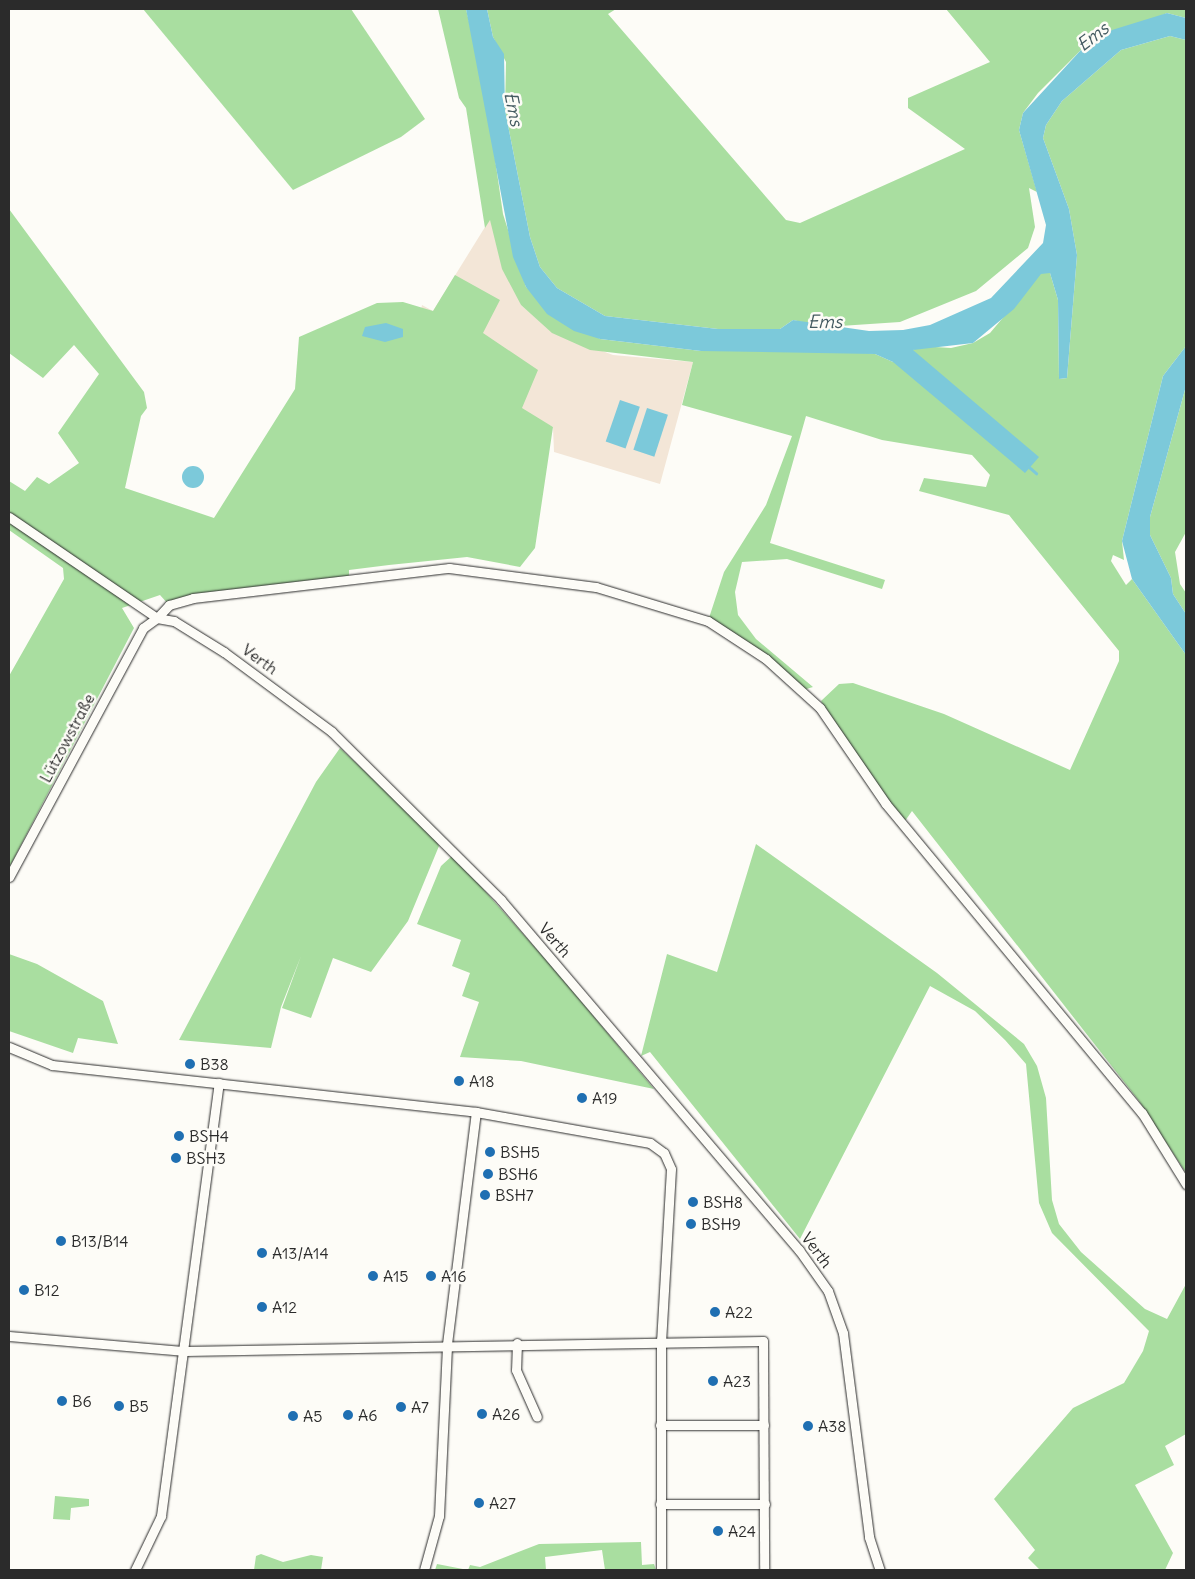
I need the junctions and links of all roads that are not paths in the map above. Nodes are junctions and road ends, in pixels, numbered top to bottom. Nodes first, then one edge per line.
1 (9, 517) edge
2 (157, 618) junction
3 (9, 877) edge
4 (9, 1047) edge
5 (218, 1083) junction
6 (476, 1112) junction
7 (1186, 1184) edge
8 (9, 1336) edge
9 (661, 1340) junction
10 (517, 1343) junction
11 (447, 1344) junction
12 (185, 1351) junction
13 (537, 1416) dead end
14 (660, 1425) junction
15 (764, 1425) junction
16 (660, 1504) junction
17 (765, 1504) junction
18 (135, 1570) edge
19 (424, 1570) edge
20 (661, 1570) edge
21 (764, 1570) edge
22 (880, 1570) edge

1 - 2 street, Verth
2 - 3 street, Lützowstraße
2 - 7 street, Lützowstraße
2 - 22 street, Verth
4 - 5 street
5 - 6 street
5 - 12 street
6 - 9 street
6 - 11 street
8 - 12 street
9 - 10 street
9 - 14 street
9 - 15 street
10 - 11 street
10 - 13 street
11 - 12 street
11 - 19 street
12 - 18 street
14 - 15 street
14 - 16 street
15 - 17 street
16 - 17 street
16 - 20 street
17 - 21 street

